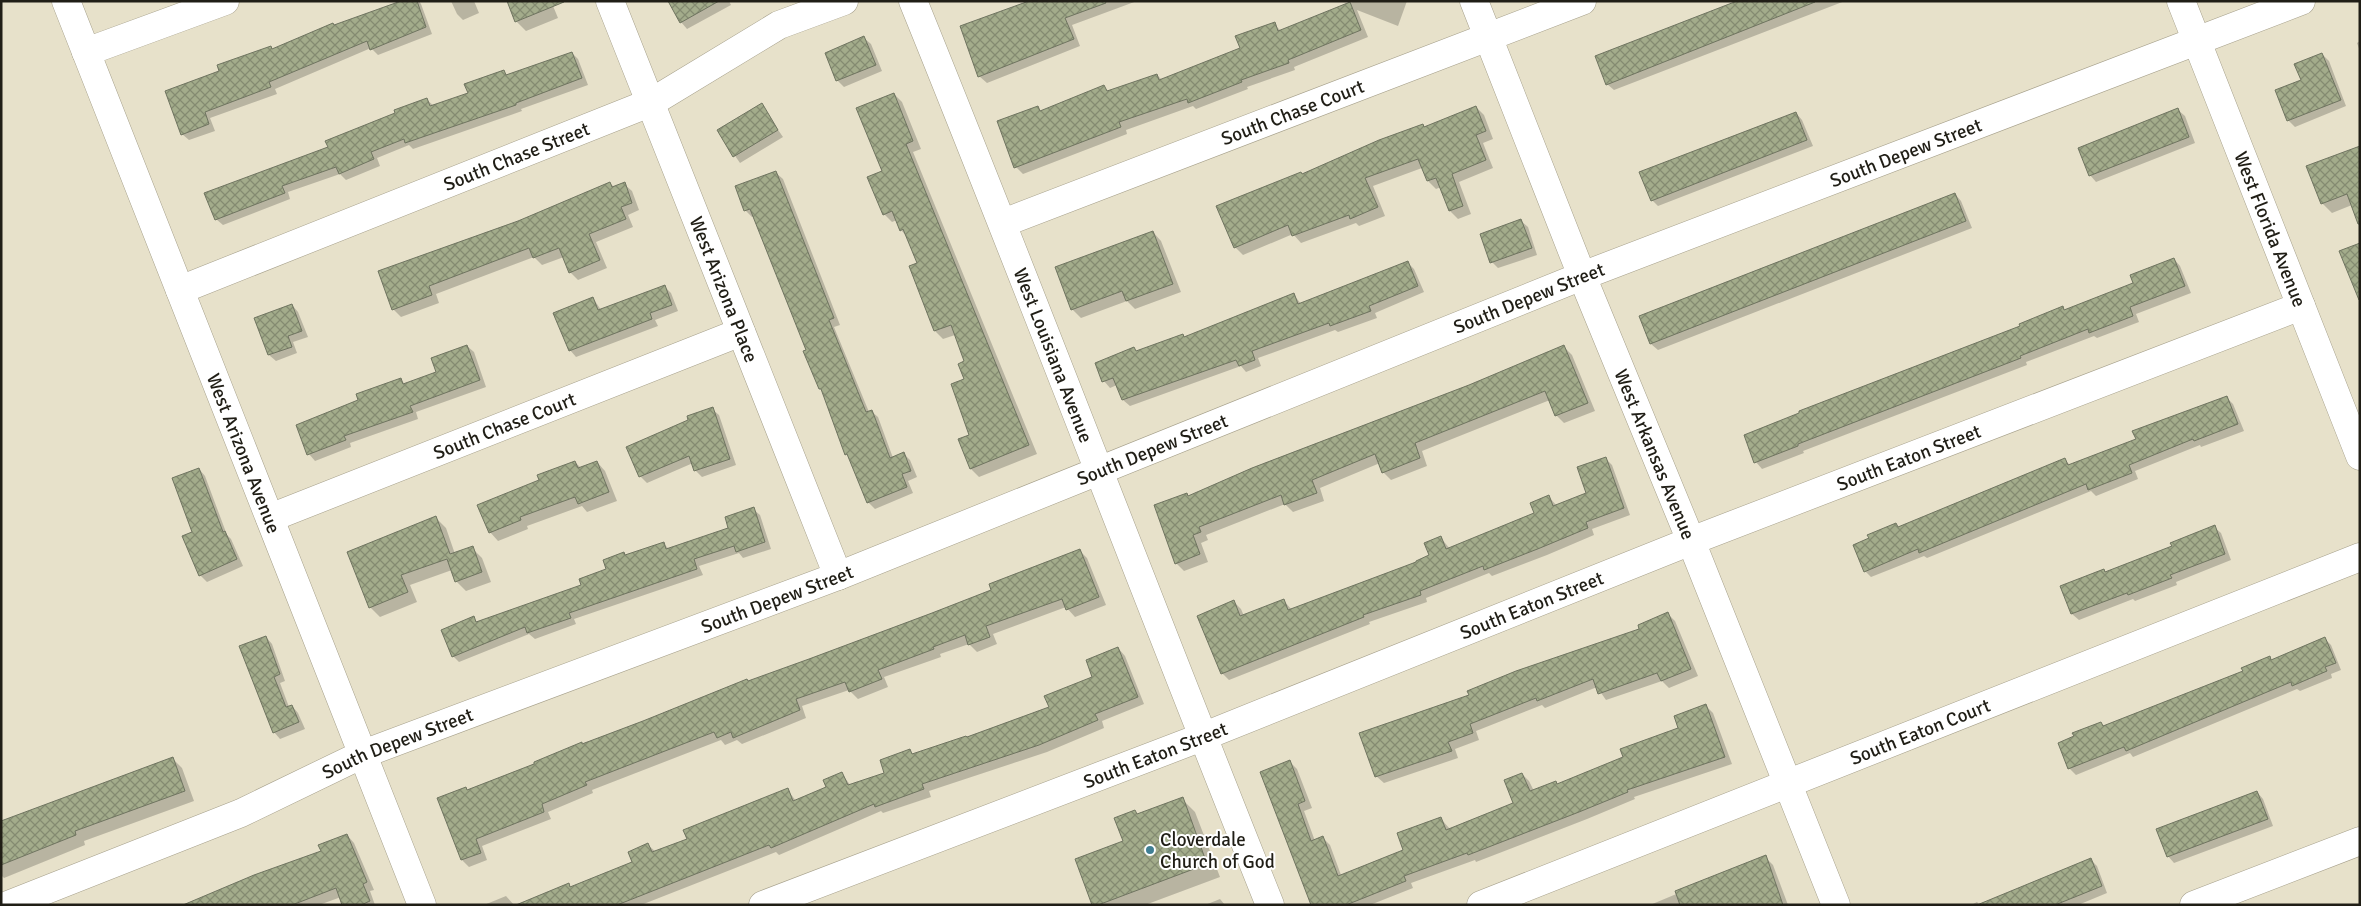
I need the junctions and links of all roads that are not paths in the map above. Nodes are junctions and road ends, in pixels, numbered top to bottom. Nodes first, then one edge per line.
1 (66, 1) edge
2 (224, 1) edge
3 (610, 1) edge
4 (844, 1) edge
5 (912, 1) edge
6 (1474, 1) edge
7 (1582, 1) edge
8 (2181, 1) edge
9 (2301, 1) edge
10 (1488, 37) junction
11 (2197, 41) junction
12 (86, 52) junction
13 (652, 102) junction
14 (1003, 224) junction
15 (1582, 276) junction
16 (180, 290) junction
17 (2301, 306) junction
18 (741, 332) junction
19 (2360, 456) edge
20 (1098, 471) junction
21 (270, 518) junction
22 (1692, 541) junction
23 (2360, 557) edge
24 (838, 576) junction
25 (1202, 737) junction
26 (363, 754) junction
27 (1788, 785) junction
28 (2360, 841) edge
29 (8, 905) edge
30 (422, 905) edge
31 (763, 905) edge
32 (1270, 905) edge
33 (1481, 905) edge
34 (1836, 905) edge
35 (2194, 905) edge

1 - 12 street, West Arizona Avenue
2 - 12 street
3 - 13 street, West Arizona Place
4 - 13 street, South Chase Street
5 - 14 street, West Louisiana Avenue
6 - 10 street, West Arkansas Avenue
7 - 10 street, South Chase Court
8 - 11 street, West Florida Avenue
9 - 11 street, South Depew Street
10 - 14 street, South Chase Court
10 - 15 street, West Arkansas Avenue
11 - 15 street, South Depew Street
11 - 17 street, West Florida Avenue
12 - 16 street, West Arizona Avenue
13 - 16 street, South Chase Street
13 - 18 street, West Arizona Place
14 - 20 street, West Louisiana Avenue
15 - 20 street, South Depew Street
15 - 22 street, West Arkansas Avenue
16 - 21 street, West Arizona Avenue
17 - 19 street, West Florida Avenue
17 - 22 street, South Eaton Street
18 - 21 street, South Chase Court
18 - 24 street, West Arizona Place
20 - 24 street, South Depew Street
20 - 25 street, West Louisiana Avenue
21 - 26 street, West Arizona Avenue
22 - 25 street, South Eaton Street
22 - 27 street, West Arkansas Avenue
23 - 27 street, South Eaton Court
24 - 26 street, South Depew Street
25 - 31 street, South Eaton Street
25 - 32 street, West Louisiana Avenue
26 - 29 street, South Depew Street
26 - 30 street, West Arizona Avenue
27 - 33 street, South Eaton Court
27 - 34 street, West Arkansas Avenue
28 - 35 street

